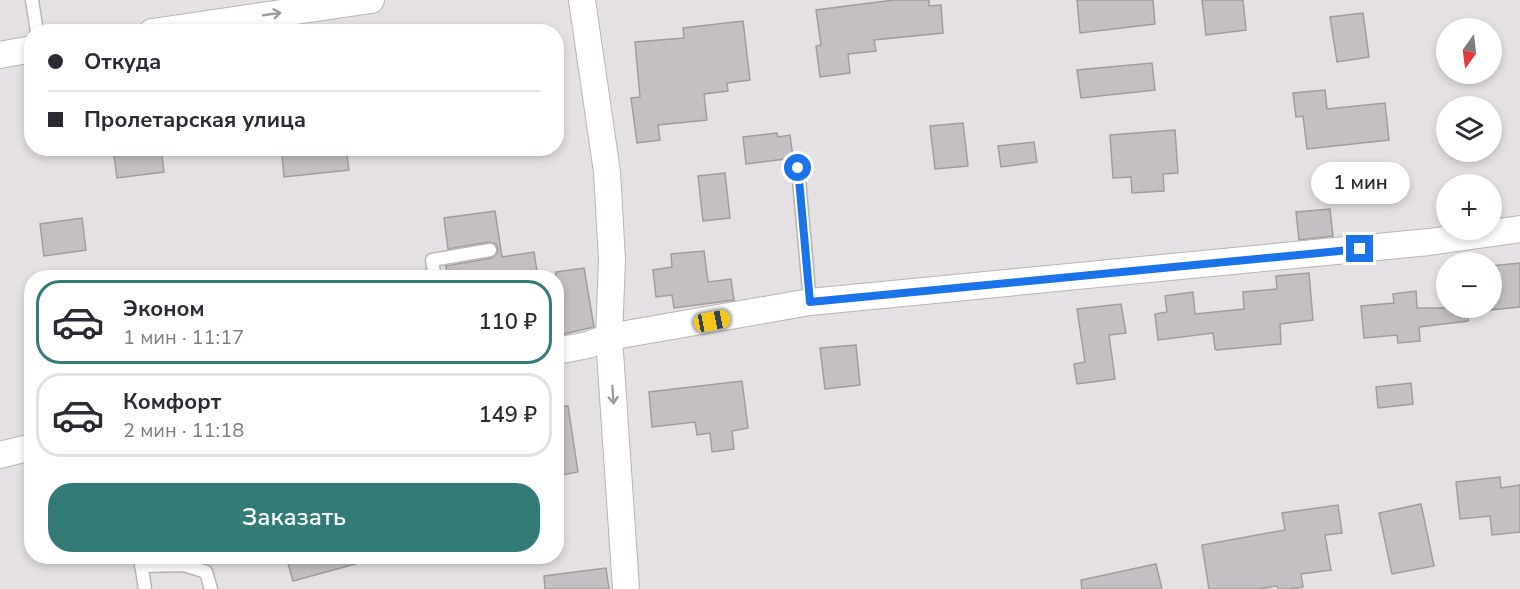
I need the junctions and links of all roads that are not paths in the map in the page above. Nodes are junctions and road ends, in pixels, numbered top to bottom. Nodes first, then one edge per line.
1 (32, 0) edge
2 (371, 0) edge
3 (582, 0) edge
4 (324, 3) edge
5 (36, 24) edge
6 (199, 24) edge
7 (24, 50) edge
8 (0, 55) edge
9 (798, 168) dead end
10 (1520, 229) edge
11 (490, 250) dead end
12 (434, 270) edge
13 (810, 302) junction
14 (609, 337) junction
15 (564, 350) edge
16 (24, 449) edge
17 (0, 455) edge
18 (141, 564) edge
19 (173, 564) edge
20 (145, 589) edge
21 (211, 589) edge
22 (626, 589) edge

1 - 5 lane
2 - 4 street
3 - 14 street
6 -> 4 street
7 - 8 street
9 - 13 lane
10 - 13 street
11 - 12 lane
13 - 14 street
14 - 15 street
14 -> 22 street
16 - 17 street
18 - 20 lane
19 - 21 lane

